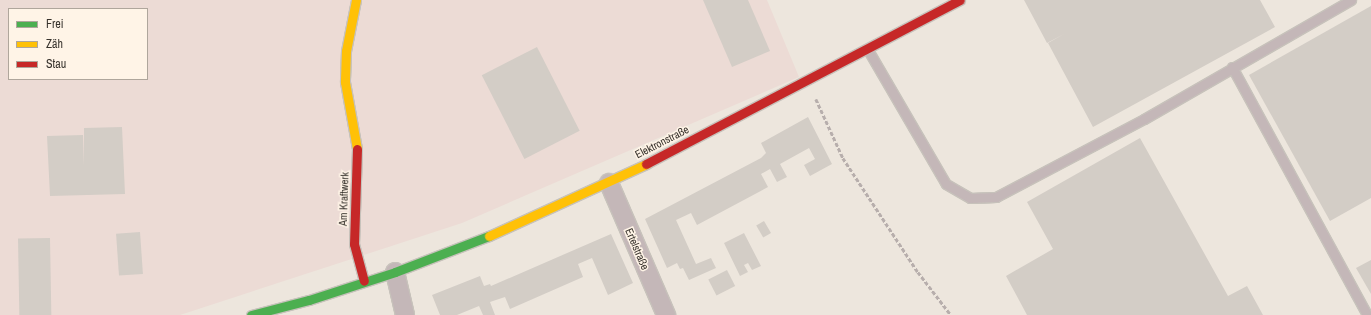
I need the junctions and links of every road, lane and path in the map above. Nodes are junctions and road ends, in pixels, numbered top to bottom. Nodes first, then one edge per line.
1 (356, 0) edge
2 (960, 0) edge
3 (1351, 0) edge
4 (868, 50) junction
5 (1232, 67) junction
6 (808, 80) junction
7 (609, 183) junction
8 (395, 272) junction
9 (364, 281) junction
10 (251, 315) edge
11 (405, 315) edge
12 (666, 315) edge
13 (951, 315) edge
14 (1367, 315) edge

1 - 9 street, Am Kraftwerk
2 - 4 street, Elektronstraße
3 - 5 lane
4 - 5 lane
4 - 6 street, Elektronstraße
5 - 14 lane
6 - 7 street, Elektronstraße
6 - 13 path
7 - 8 street, Elektronstraße
7 - 12 street, Ertelstraße
8 - 9 street, Elektronstraße
8 - 11 street
9 - 10 street

